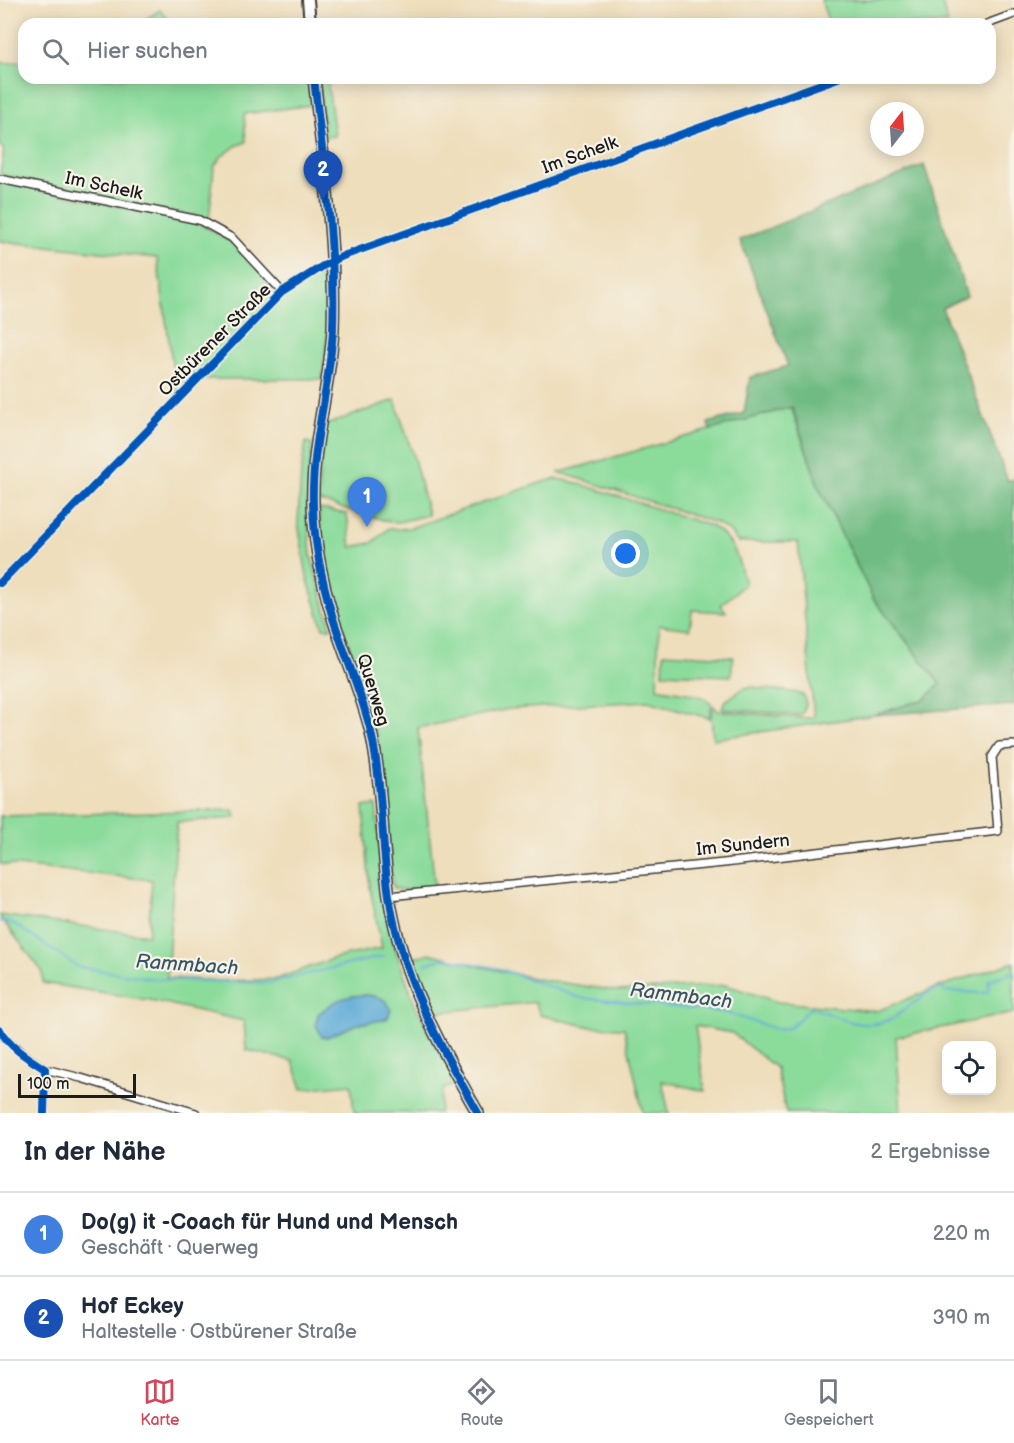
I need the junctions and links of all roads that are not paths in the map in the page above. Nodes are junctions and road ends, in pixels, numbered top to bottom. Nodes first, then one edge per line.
1 (308, 0) edge
2 (1014, 14) edge
3 (310, 18) edge
4 (996, 21) edge
5 (315, 84) edge
6 (821, 84) edge
7 (0, 179) edge
8 (333, 261) junction
9 (282, 292) junction
10 (0, 583) edge
11 (1014, 745) edge
12 (389, 896) junction
13 (0, 1030) edge
14 (45, 1070) junction
15 (44, 1113) edge
16 (196, 1113) edge
17 (478, 1113) edge

1 - 3 street
2 - 4 street
5 - 8 street
6 - 8 street, Im Schelk
7 - 9 street, Im Schelk
8 - 9 street, Ostbürener Straße
8 - 12 street, Querweg
9 - 10 street, Ostbürener Straße
11 - 12 street, Im Sundern
12 - 17 street, Querweg
13 - 14 street
14 - 15 street
14 - 16 street

